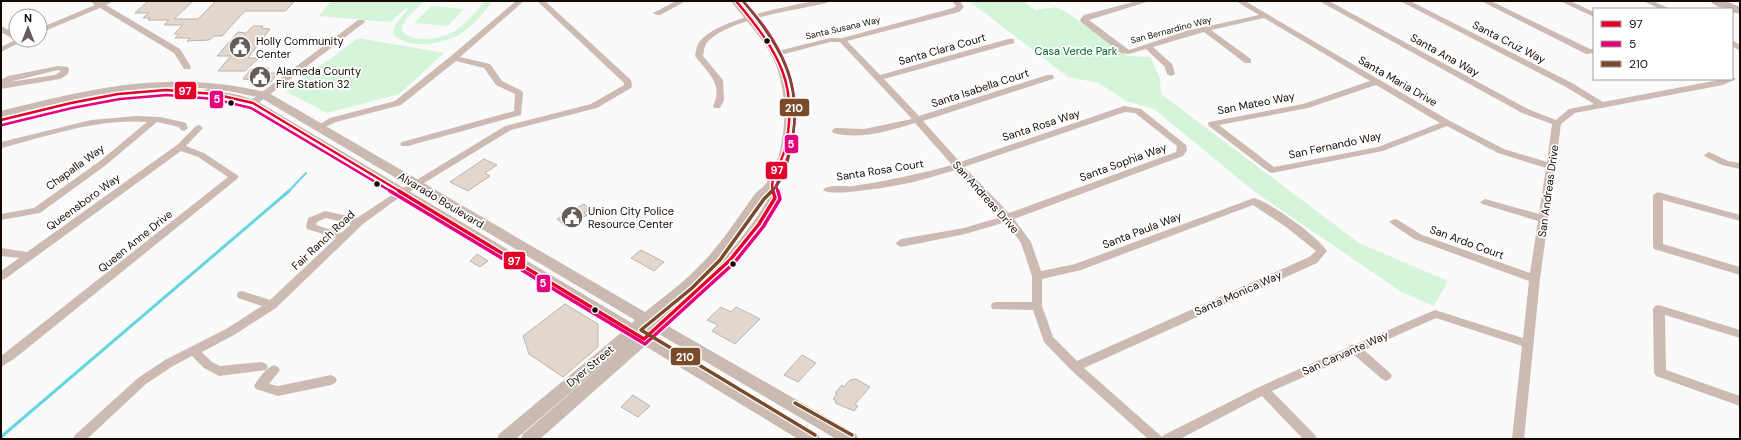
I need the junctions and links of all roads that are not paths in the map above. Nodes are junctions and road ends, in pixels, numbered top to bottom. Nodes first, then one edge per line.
1 (110, 1) edge
2 (520, 1) edge
3 (541, 1) edge
4 (682, 1) edge
5 (736, 1) edge
6 (824, 1) edge
7 (1146, 1) edge
8 (1240, 1) edge
9 (1323, 1) edge
10 (1404, 1) edge
11 (1485, 1) edge
12 (1564, 1) edge
13 (1647, 1) edge
14 (1707, 1) edge
15 (1716, 1) edge
16 (1734, 1) edge
17 (97, 3) edge
18 (1740, 3) edge
19 (958, 4) edge
20 (1664, 8) edge
21 (1724, 8) edge
22 (1733, 8) edge
23 (657, 13) dead end
24 (1593, 15) edge
25 (1265, 16) junction
26 (752, 18) junction
27 (361, 22) dead end
28 (48, 27) edge
29 (1206, 30) junction
30 (842, 40) junction
31 (1011, 41) dead end
32 (1148, 47) junction
33 (1592, 51) edge
34 (777, 54) junction
35 (454, 58) junction
36 (1248, 61) dead end
37 (187, 67) dead end
38 (1171, 74) dead end
39 (1050, 77) dead end
40 (878, 78) junction
41 (1729, 80) edge
42 (1, 82) edge
43 (1377, 82) junction
44 (1, 86) edge
45 (265, 95) junction
46 (253, 103) junction
47 (1602, 105) junction
48 (717, 106) dead end
49 (1131, 109) joint
50 (518, 113) junction
51 (1, 114) edge
52 (1, 120) edge
53 (159, 120) junction
54 (917, 120) junction
55 (1447, 123) junction
56 (1558, 123) junction
57 (525, 124) junction
58 (319, 127) junction
59 (836, 132) dead end
60 (405, 144) dead end
61 (1, 145) edge
62 (180, 147) junction
63 (1709, 155) dead end
64 (958, 166) junction
65 (1551, 166) junction
66 (1740, 166) edge
67 (1272, 170) joint
68 (416, 184) junction
69 (828, 190) dead end
70 (401, 193) junction
71 (1254, 201) joint
72 (1485, 202) dead end
73 (1, 217) edge
74 (1008, 218) junction
75 (1740, 218) edge
76 (1544, 219) junction
77 (359, 222) junction
78 (1394, 222) dead end
79 (343, 237) junction
80 (901, 243) dead end
81 (1, 252) edge
82 (29, 256) junction
83 (1740, 271) edge
84 (1, 276) edge
85 (1037, 276) junction
86 (1535, 279) junction
87 (242, 295) dead end
88 (272, 305) junction
89 (996, 306) dead end
90 (1037, 306) junction
91 (652, 323) junction
92 (1740, 334) edge
93 (638, 335) junction
94 (1529, 344) junction
95 (1354, 348) junction
96 (194, 351) junction
97 (1, 362) edge
98 (1075, 367) junction
99 (1386, 376) dead end
100 (331, 380) dead end
101 (1263, 390) junction
102 (1740, 401) edge
103 (539, 409) junction
104 (79, 439) edge
105 (505, 439) edge
106 (518, 439) edge
107 (529, 439) edge
108 (812, 439) edge
109 (850, 439) edge
110 (1157, 439) edge
111 (1168, 439) edge
112 (1311, 439) edge
113 (1518, 439) edge

1 - 17 street
2 - 35 street
3 - 57 street, Fair Ranch Road
4 - 23 street
5 - 26 main road, Dyer Street
6 - 26 street
7 - 32 street, San Bernardino Way
8 - 25 street, Santa Maria Drive
9 - 56 street, Santa Ana Way
10 - 47 street, Santa Cruz Way
11 - 33 street
12 - 24 street
13 - 20 street
14 - 21 highway
15 - 22 highway
16 - 18 highway
17 - 28 street
17 - 37 street
19 - 30 street, Santa Susana Way
25 - 29 street, San Bernardino Way
25 - 43 street, Santa Maria Drive
26 - 34 main road, Dyer Street
26 - 48 street
27 - 45 street
29 - 32 street, San Bernardino Way
29 - 36 street
30 - 34 street, Santa Susana Way
30 - 40 street, San Andreas Drive
31 - 40 street, Santa Clara Court
32 - 38 street
34 - 91 main road, Dyer Street
35 - 50 street
35 - 58 street
39 - 54 street, Santa Isabella Court
40 - 54 street, San Andreas Drive
41 - 47 street
42 - 44 street
43 - 55 street, Santa Maria Drive
43 - 67 street, San Mateo Way
45 - 46 street
45 - 51 main road, Alvarado Boulevard
45 - 58 main road, Alvarado Boulevard
46 - 52 main road, Alvarado Boulevard
46 - 70 main road, Alvarado Boulevard
47 - 56 street
49 - 64 street, Santa Rosa Way
49 - 74 street, Santa Sophia Way
50 - 57 street
50 - 60 street
53 - 61 street
53 - 62 street, Queensboro Way
53 - 73 street, Chapalla Way
54 - 59 street, Santa Isabella Court
54 - 64 street, San Andreas Drive
55 - 65 street, Santa Maria Drive
55 - 67 street, San Fernando Way
56 - 65 street, San Andreas Drive
57 - 68 street, Fair Ranch Road
58 - 68 main road, Alvarado Boulevard
62 - 82 street, Queensboro Way
62 - 97 street, Queen Anne Drive
63 - 66 street
64 - 69 street, Santa Rosa Court
64 - 74 street, San Andreas Drive
65 - 76 street, San Andreas Drive
68 - 70 street, Fair Ranch Road
68 - 91 main road, Alvarado Boulevard
70 - 77 street, Fair Ranch Road
70 - 93 main road, Alvarado Boulevard
71 - 85 street, Santa Paula Way
71 - 98 street, Santa Monica Way
72 - 76 street
74 - 80 street
74 - 85 street, San Andreas Drive
75 - 83 street
76 - 86 street, San Andreas Drive
77 - 79 street, Fair Ranch Road
77 - 79 street
78 - 86 street, San Ardo Court
79 - 88 street, Fair Ranch Road
81 - 82 street
82 - 84 street, Queensboro Way
85 - 90 street, San Andreas Drive
86 - 94 street, San Andreas Drive
87 - 88 street
88 - 96 street, Fair Ranch Road
89 - 90 street
90 - 98 street, San Andreas Drive
91 - 93 main road, Dyer Street
91 - 109 main road, Alvarado Boulevard
92 - 102 street
93 - 103 main road, Dyer Street
93 - 107 main road, Dyer Street
93 - 108 main road, Alvarado Boulevard
94 - 95 street, San Carvante Way
94 - 113 street, San Andreas Drive
95 - 99 street
95 - 101 street, San Carvante Way
96 - 100 street
96 - 104 street, Fair Ranch Road
98 - 110 street, San Andreas Drive
101 - 111 street, San Carvante Way
101 - 112 street
103 - 105 main road, Dyer Street
103 - 106 main road

